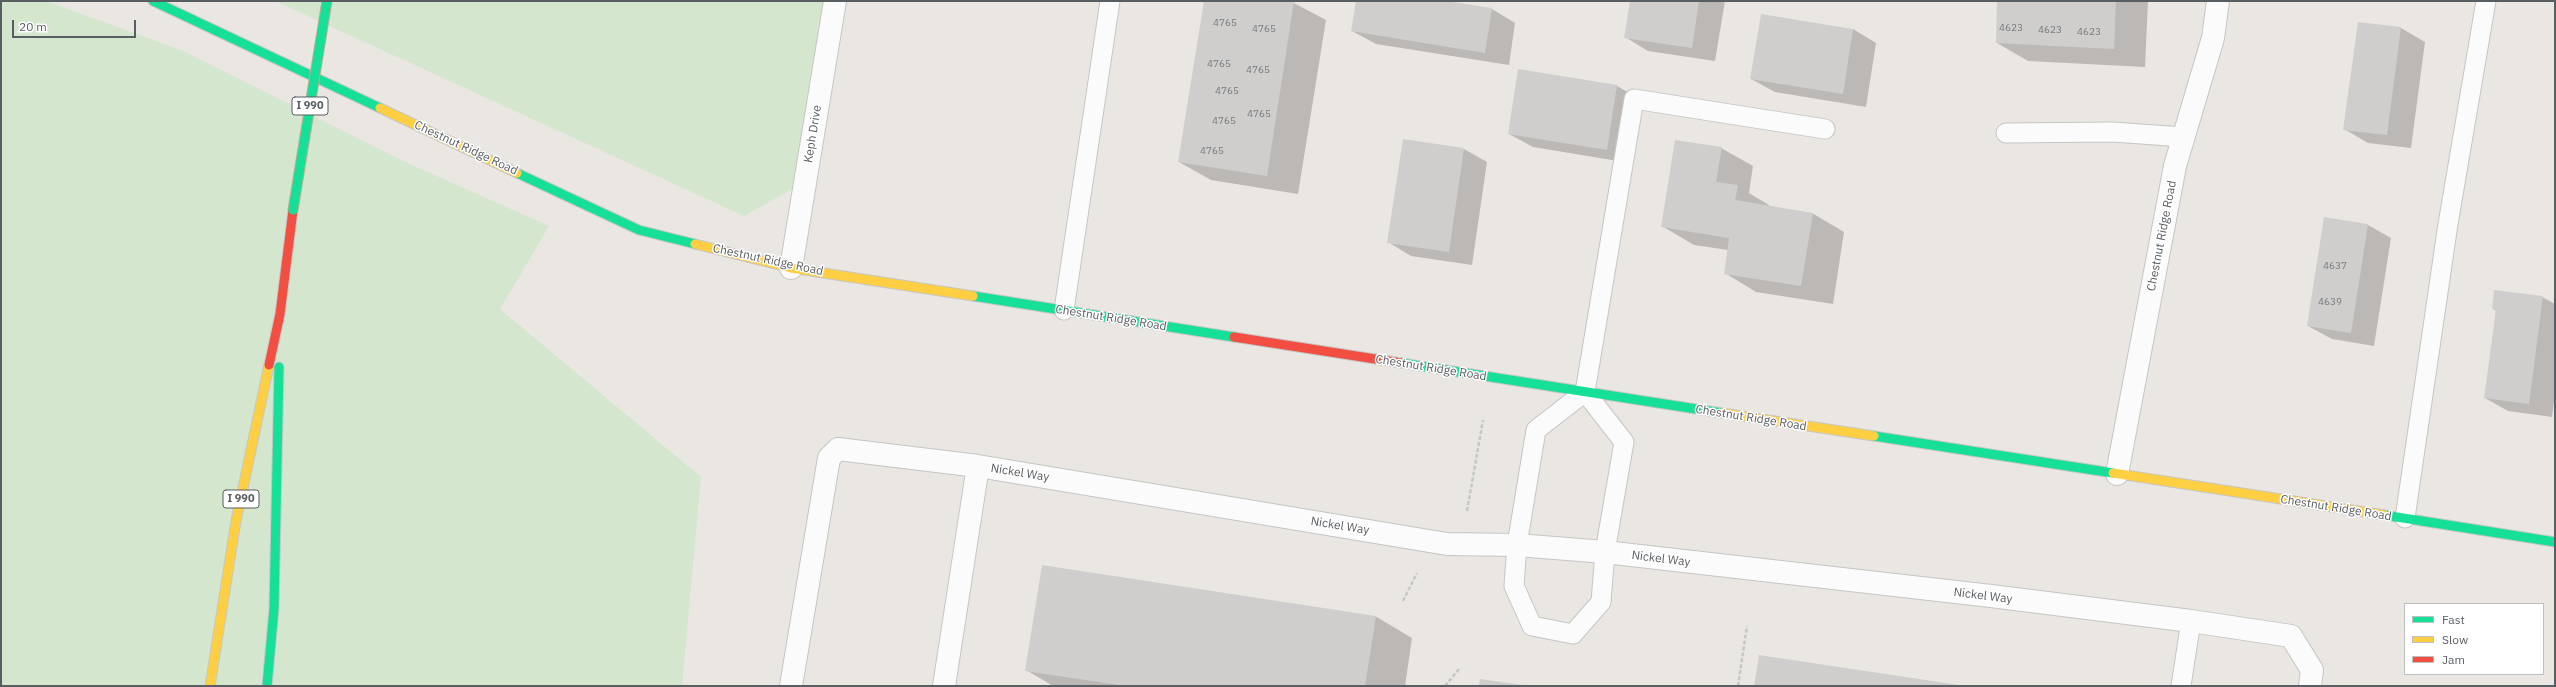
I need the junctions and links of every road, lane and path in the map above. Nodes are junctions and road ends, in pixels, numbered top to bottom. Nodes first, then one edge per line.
1 (153, 1) edge
2 (327, 1) edge
3 (835, 1) edge
4 (1110, 1) edge
5 (2218, 1) edge
6 (2486, 1) edge
7 (1825, 129) dead end
8 (2006, 133) dead end
9 (2184, 137) junction
10 (791, 268) junction
11 (1064, 310) junction
12 (280, 314) junction
13 (1585, 392) junction
14 (978, 466) junction
15 (2117, 474) junction
16 (2405, 518) junction
17 (2555, 542) edge
18 (1517, 544) junction
19 (1605, 552) junction
20 (2191, 621) junction
21 (1747, 626) dead end
22 (1459, 669) dead end
23 (210, 686) edge
24 (267, 686) edge
25 (791, 686) edge
26 (944, 686) edge
27 (1445, 686) edge
28 (1738, 686) edge
29 (2181, 686) edge
30 (2310, 686) edge

1 - 10 main road, Chestnut Ridge Road
2 - 12 main road, I 990, bridge
3 - 10 street, Keph Drive
4 - 11 lane
5 - 9 street, Chestnut Ridge Road
6 - 16 lane
7 - 13 lane
8 - 9 lane
9 - 15 street, Chestnut Ridge Road
10 - 11 main road, Chestnut Ridge Road
11 - 13 main road, Chestnut Ridge Road
12 - 23 main road, I 990
12 - 24 main road
13 - 15 main road, Chestnut Ridge Road
13 - 18 lane
13 - 19 lane
14 - 18 street, Nickel Way
14 - 25 street, Nickel Way
14 - 26 street, Nickel Way
15 - 16 main road, Chestnut Ridge Road
16 - 17 main road, Chestnut Ridge Road
18 - 19 street, Nickel Way
18 - 19 lane
19 - 20 street, Nickel Way
20 - 29 lane
20 - 30 street, Nickel Way
21 - 28 path
22 - 27 path

